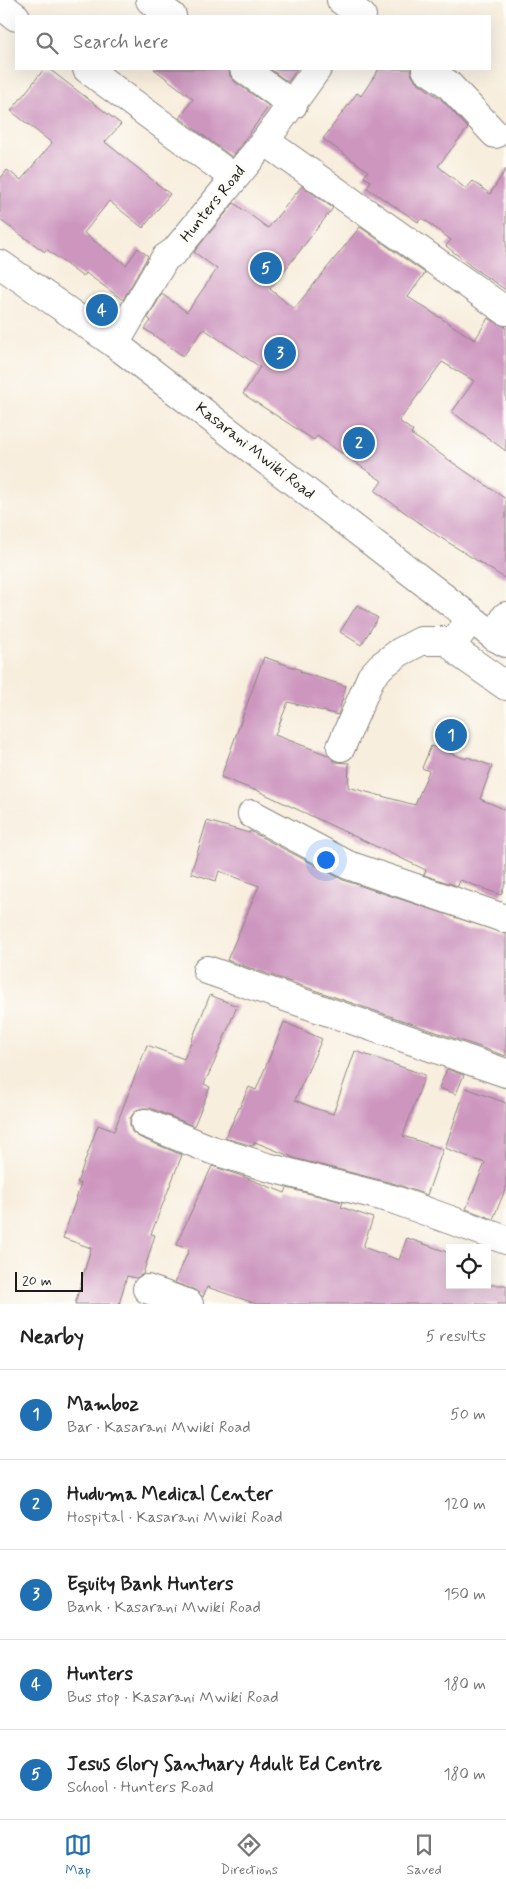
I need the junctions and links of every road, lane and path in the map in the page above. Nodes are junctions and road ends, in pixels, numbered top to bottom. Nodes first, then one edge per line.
1 (150, 0) edge
2 (171, 15) edge
3 (88, 70) edge
4 (245, 70) edge
5 (316, 70) edge
6 (427, 70) edge
7 (293, 104) junction
8 (495, 134) dead end
9 (265, 140) junction
10 (233, 177) junction
11 (0, 264) edge
12 (506, 311) edge
13 (115, 344) junction
14 (471, 618) junction
15 (502, 632) edge
16 (455, 641) junction
17 (506, 686) edge
18 (341, 747) dead end
19 (252, 814) dead end
20 (506, 919) edge
21 (207, 970) dead end
22 (506, 1073) edge
23 (145, 1123) dead end
24 (506, 1240) edge
25 (147, 1288) dead end
26 (189, 1304) edge

1 - 2 street
3 - 10 street
4 - 7 street
5 - 7 street, Hunters Road
6 - 8 street
7 - 9 street, Hunters Road
9 - 10 street, Hunters Road
9 - 12 street
10 - 13 street, Hunters Road
11 - 13 street, Kasarani Mwiki Road
13 - 14 street, Kasarani Mwiki Road
14 - 15 street, Kasarani Mwiki Road
14 - 16 street
16 - 17 street
16 - 18 street
19 - 20 street
21 - 22 street
23 - 24 street
25 - 26 street

